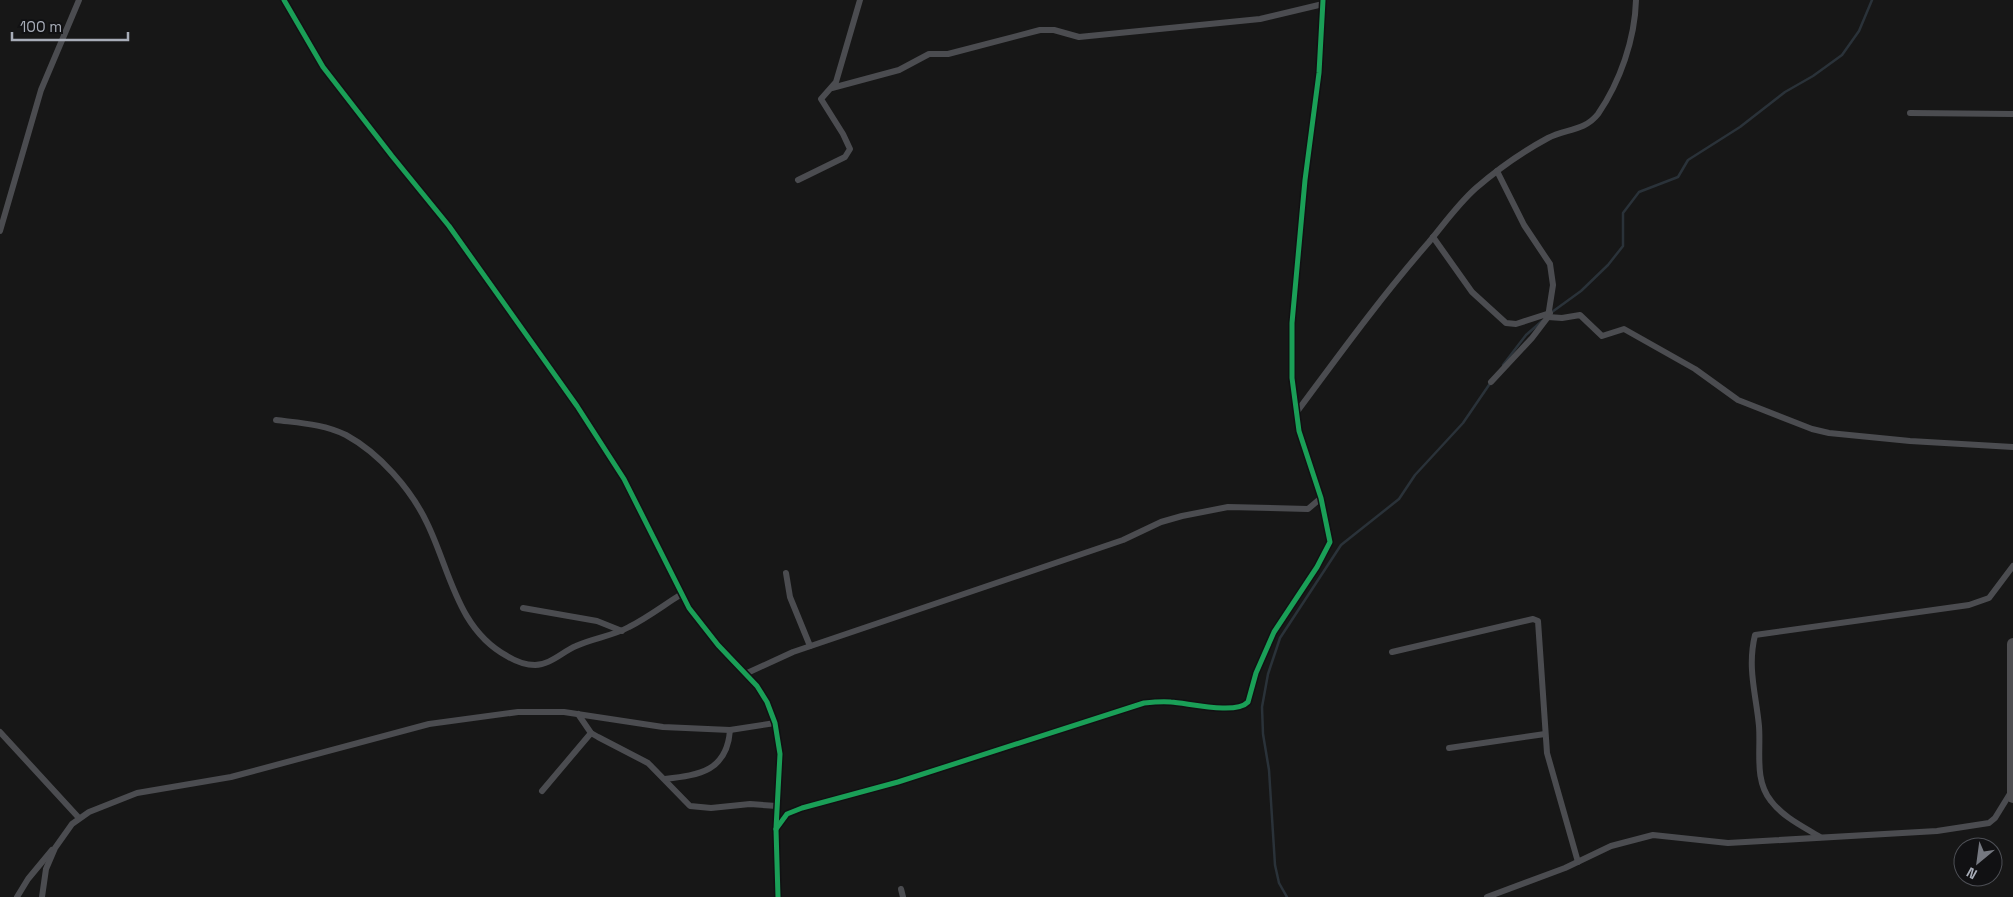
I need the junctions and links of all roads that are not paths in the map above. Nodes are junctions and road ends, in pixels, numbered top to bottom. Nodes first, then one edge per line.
1 (79, 0) edge
2 (284, 0) edge
3 (860, 0) edge
4 (1636, 0) edge
5 (1323, 2) edge
6 (832, 88) junction
7 (1910, 114) dead end
8 (2013, 114) edge
9 (1497, 171) junction
10 (798, 180) dead end
11 (0, 231) edge
12 (1433, 237) junction
13 (1549, 315) junction
14 (1491, 382) dead end
15 (1296, 413) junction
16 (276, 420) dead end
17 (2013, 447) edge
18 (1321, 498) junction
19 (2013, 566) edge
20 (786, 573) dead end
21 (680, 595) junction
22 (523, 608) dead end
23 (622, 630) junction
24 (2013, 644) edge
25 (810, 646) junction
26 (1392, 652) dead end
27 (745, 674) junction
28 (578, 714) junction
29 (775, 723) junction
30 (730, 730) junction
31 (0, 732) edge
32 (591, 732) junction
33 (1545, 734) junction
34 (1449, 748) dead end
35 (665, 779) junction
36 (2012, 789) edge
37 (542, 791) dead end
38 (2013, 797) edge
39 (777, 806) junction
40 (79, 818) junction
41 (776, 829) junction
42 (1821, 837) junction
43 (58, 844) junction
44 (1578, 862) junction
45 (900, 889) dead end
46 (17, 897) edge
47 (42, 897) edge
48 (778, 897) edge
49 (903, 897) edge
50 (1487, 897) edge

1 - 11 street
2 - 21 street
3 - 6 street
4 - 9 street
5 - 6 street
5 - 15 street
6 - 10 street
7 - 8 street
9 - 12 street
9 - 13 street
12 - 13 street
12 - 15 street
13 - 14 street
13 - 17 street
15 - 18 street
16 - 23 street
18 - 25 street
18 - 41 street
19 - 42 street
20 - 25 street
21 - 23 street
21 - 27 street
22 - 23 street
24 - 36 highway
25 - 27 street
26 - 33 street
27 - 29 street
28 - 30 street
28 - 32 street
28 - 40 street
29 - 30 street
29 - 39 street
30 - 35 street
31 - 40 street
32 - 35 street
32 - 37 street
33 - 34 street
33 - 44 street
35 - 39 street
36 - 38 highway
36 - 42 street
39 - 41 street
40 - 43 street
41 - 48 street
42 - 44 street
43 - 46 street
43 - 47 street
44 - 50 street
45 - 49 street

